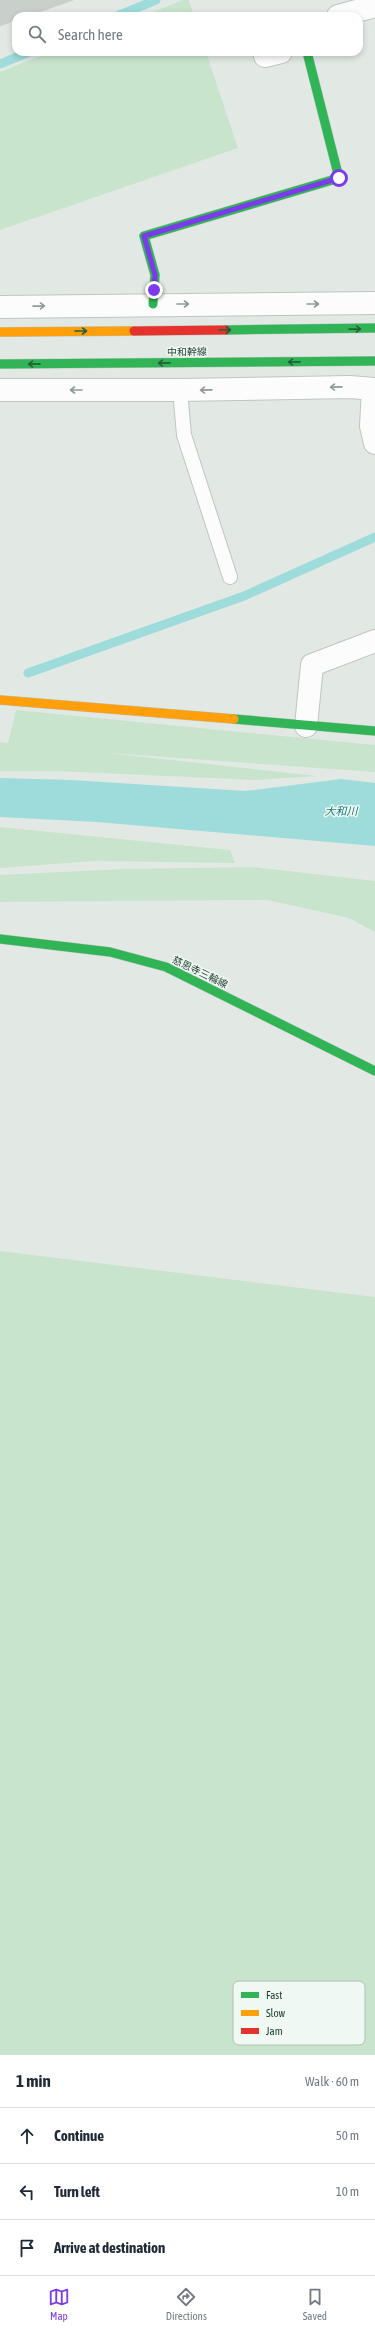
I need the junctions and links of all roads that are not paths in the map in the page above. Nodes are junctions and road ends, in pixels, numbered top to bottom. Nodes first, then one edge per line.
1 (375, 6) edge
2 (353, 12) edge
3 (308, 56) edge
4 (153, 304) junction
5 (375, 304) edge
6 (0, 307) edge
7 (375, 328) edge
8 (0, 332) edge
9 (374, 361) edge
10 (0, 364) edge
11 (374, 389) edge
12 (0, 390) edge
13 (180, 390) junction
14 (375, 443) edge
15 (230, 577) dead end
16 (375, 641) edge
17 (0, 700) edge
18 (306, 726) junction
19 (375, 732) edge
20 (0, 939) edge
21 (375, 1071) edge

1 - 2 street
3 - 4 main road
4 -> 5 street
6 -> 4 street
8 -> 7 main road
9 -> 10 main road, 中和幹線
11 -> 13 street
11 - 14 street
13 -> 12 street
13 - 15 lane
16 - 18 street
17 - 18 main road
18 - 19 main road
20 - 21 main road, 慈恩寺三輪線

